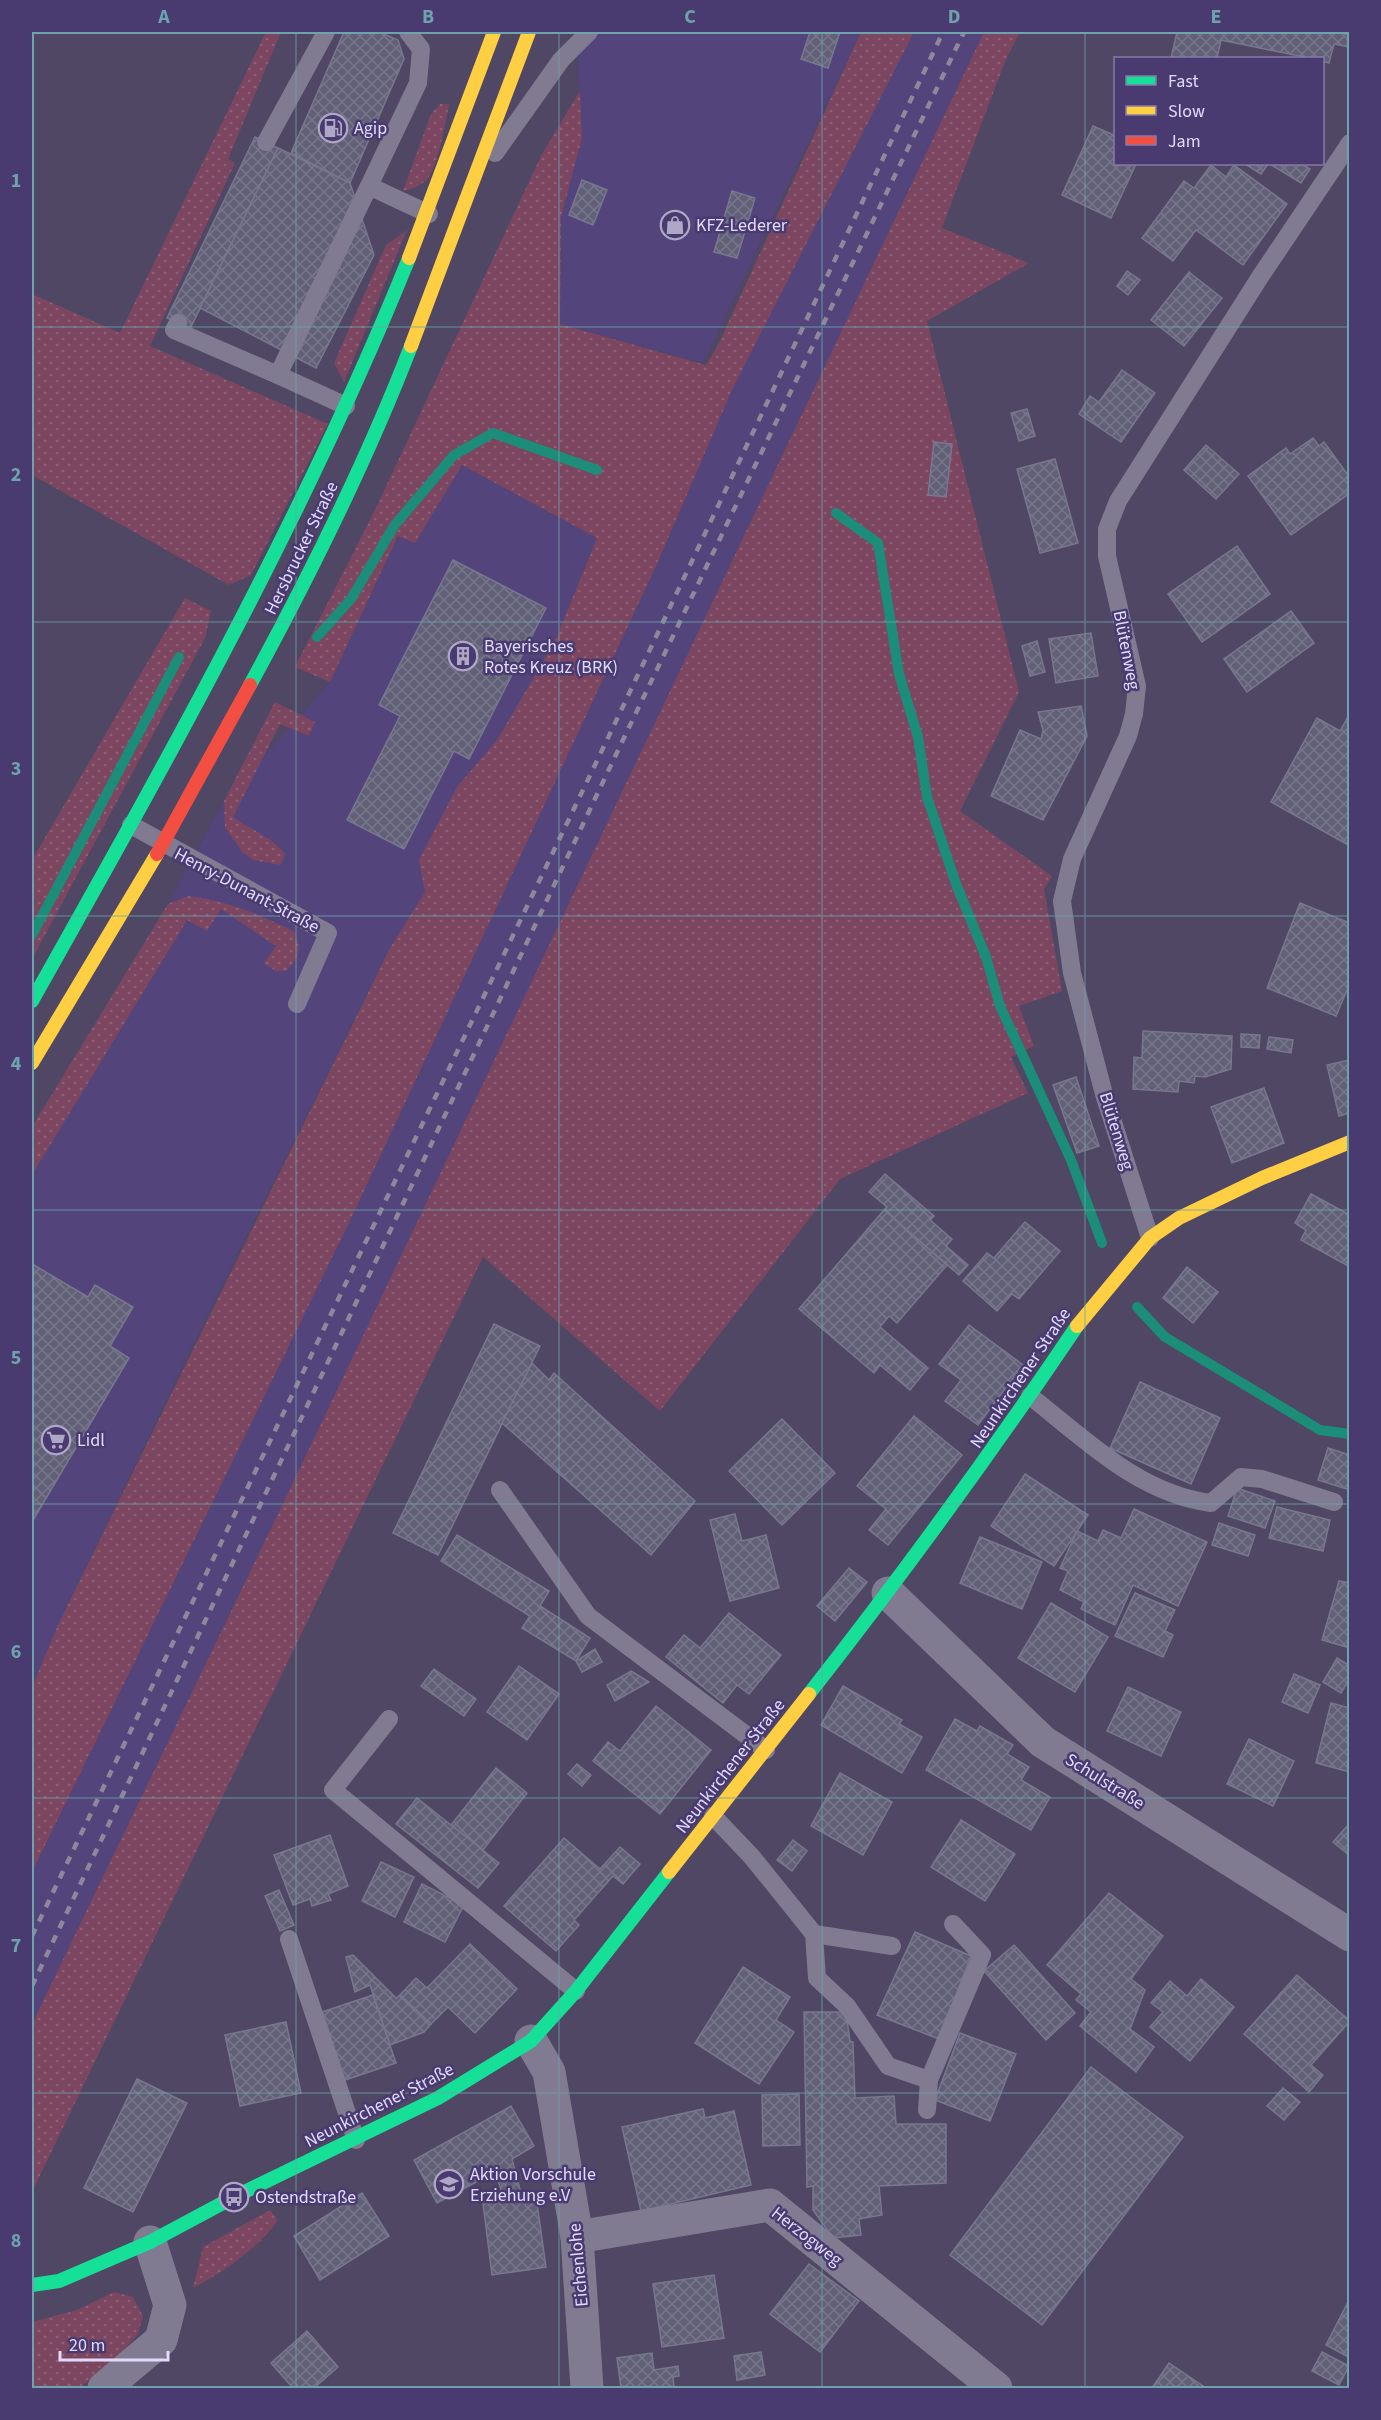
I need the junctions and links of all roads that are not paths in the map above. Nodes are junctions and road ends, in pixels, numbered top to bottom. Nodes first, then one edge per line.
1 (326, 32) edge
2 (408, 32) edge
3 (494, 32) edge
4 (529, 32) edge
5 (589, 32) edge
6 (266, 142) dead end
7 (1350, 143) edge
8 (369, 186) junction
9 (471, 186) junction
10 (429, 214) junction
11 (178, 323) dead end
12 (278, 375) junction
13 (346, 406) junction
14 (131, 825) junction
15 (163, 844) junction
16 (32, 1001) edge
17 (297, 1004) dead end
18 (32, 1063) edge
19 (1350, 1142) edge
20 (1150, 1238) junction
21 (1030, 1396) junction
22 (500, 1490) dead end
23 (1334, 1502) dead end
24 (888, 1593) junction
25 (389, 1719) dead end
26 (766, 1750) junction
27 (713, 1816) junction
28 (953, 1924) dead end
29 (814, 1934) junction
30 (1350, 1935) edge
31 (289, 1939) dead end
32 (892, 1946) dead end
33 (576, 1991) junction
34 (531, 2041) junction
35 (929, 2080) junction
36 (927, 2110) dead end
37 (356, 2140) junction
38 (577, 2237) junction
39 (150, 2242) junction
40 (32, 2285) edge
41 (104, 2388) edge
42 (587, 2388) edge
43 (996, 2388) edge

1 - 6 lane
2 - 8 lane
3 - 10 main road, Hersbrucker Straße
4 - 9 main road, Hersbrucker Straße
5 - 9 lane
7 - 20 lane, Blütenweg
8 - 10 lane
8 - 12 lane
9 - 15 main road, Hersbrucker Straße
10 - 13 main road, Hersbrucker Straße
11 - 12 lane
12 - 13 lane
13 - 14 main road, Hersbrucker Straße
14 - 15 lane, Henry-Dunant-Straße
14 - 16 main road, Hersbrucker Straße
15 - 17 lane, Henry-Dunant-Straße
15 - 18 main road, Hersbrucker Straße
19 - 20 main road, Neunkirchener Straße
20 - 21 main road, Neunkirchener Straße
21 - 23 lane
21 - 24 main road, Neunkirchener Straße
22 - 26 lane
24 - 26 main road, Neunkirchener Straße
24 - 30 street, Schulstraße
25 - 33 lane
26 - 27 main road, Neunkirchener Straße
27 - 29 lane
27 - 33 main road, Neunkirchener Straße
28 - 35 lane
29 - 32 lane
29 - 35 lane
31 - 37 lane
33 - 34 main road, Neunkirchener Straße
34 - 37 main road, Neunkirchener Straße
34 - 38 street, Eichenlohe
35 - 36 lane
37 - 39 main road, Neunkirchener Straße
38 - 42 street, Eichenlohe
38 - 43 street, Herzogweg
39 - 40 main road, Neunkirchener Straße
39 - 41 street

